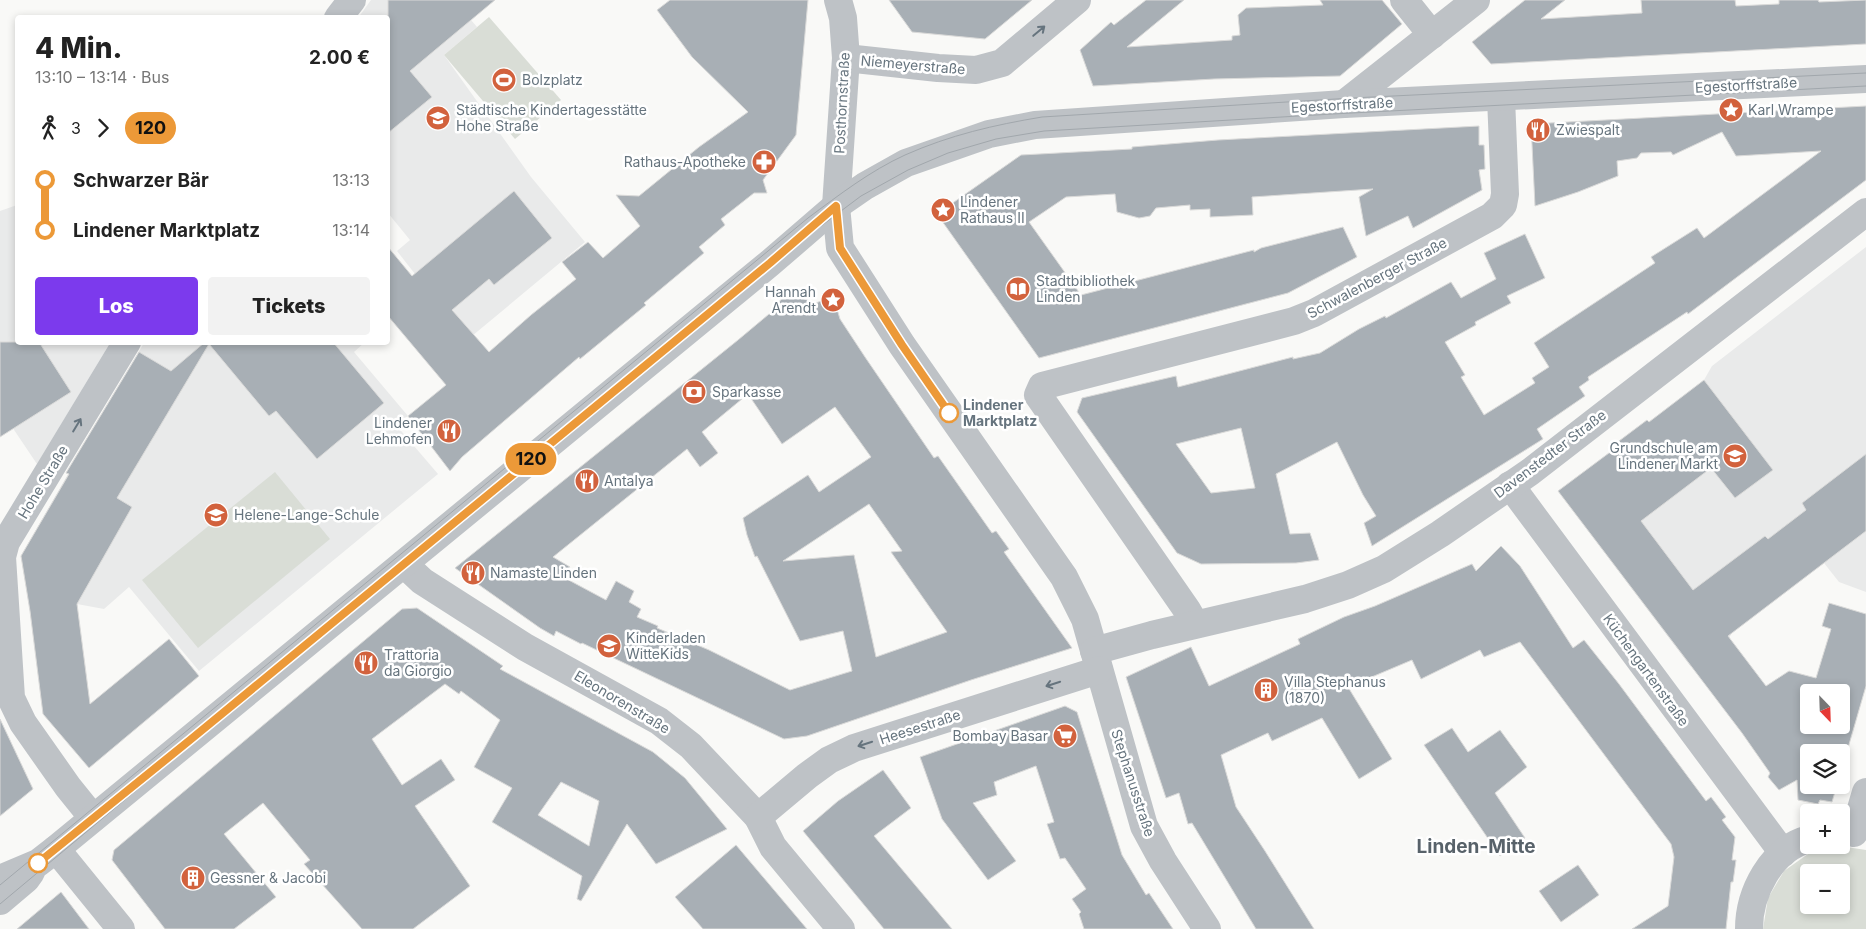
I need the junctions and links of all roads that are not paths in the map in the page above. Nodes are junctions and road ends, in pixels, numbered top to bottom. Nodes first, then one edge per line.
1 (352, 0) edge
2 (838, 0) edge
3 (1077, 0) edge
4 (1404, 0) edge
5 (1476, 0) edge
6 (340, 15) edge
7 (1432, 35) junction
8 (846, 58) junction
9 (1866, 79) edge
10 (1501, 98) junction
11 (1344, 104) junction
12 (836, 206) junction
13 (1866, 212) edge
14 (125, 345) edge
15 (1510, 485) junction
16 (404, 564) junction
17 (1195, 624) junction
18 (1097, 661) junction
19 (5, 700) edge
20 (1866, 792) edge
21 (758, 817) junction
22 (93, 818) junction
23 (1854, 834) edge
24 (1800, 844) edge
25 (1783, 853) junction
26 (47, 856) junction
27 (0, 879) edge
28 (0, 901) edge
29 (121, 929) edge
30 (841, 929) edge
31 (1206, 929) edge
32 (1749, 929) edge

1 - 6 street
2 - 8 street, Posthornstraße
8 -> 3 street, Niemeyerstraße
4 - 7 street
5 - 7 street
7 - 11 street
8 - 12 street, Posthornstraße
9 - 10 street, Egestorffstraße
10 - 11 street, Egestorffstraße
10 - 17 street, Schwalenberger Straße
11 - 12 street, Egestorffstraße
12 - 16 street, Egestorffstraße
12 - 18 street
13 - 15 street, Davenstedter Straße
19 -> 14 street, Hohe Straße
15 - 17 street, Davenstedter Straße
15 - 25 street, Küchengartenstraße
16 - 21 street, Eleonorenstraße
16 - 22 street, Egestorffstraße
17 - 18 street
18 -> 21 street, Heesestraße
18 - 31 street, Stephanusstraße
19 - 22 street, Hohe Straße
20 - 23 street
21 - 30 street, Eleonorenstraße
22 - 26 street, Egestorffstraße
24 - 25 street
25 - 32 street
26 - 27 street
26 - 28 street
26 - 29 street

